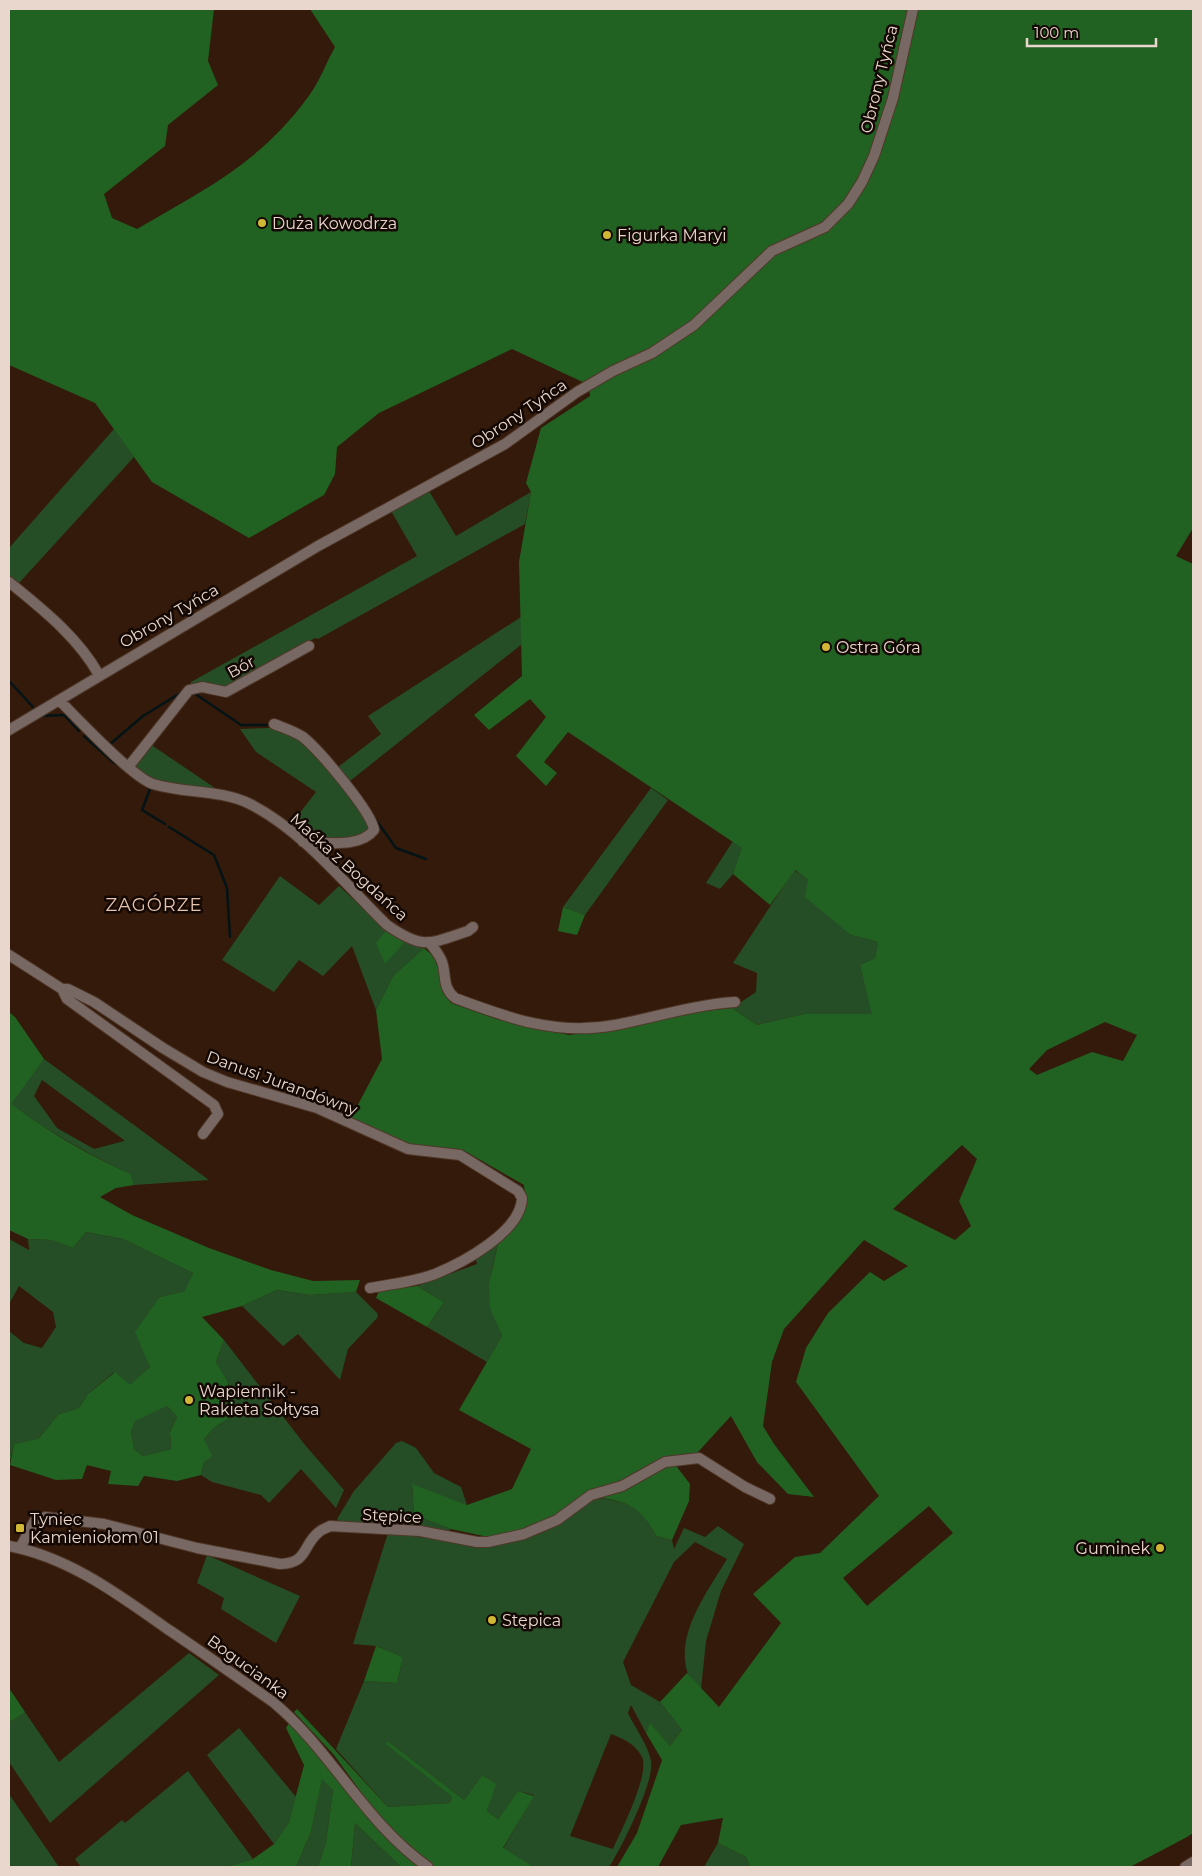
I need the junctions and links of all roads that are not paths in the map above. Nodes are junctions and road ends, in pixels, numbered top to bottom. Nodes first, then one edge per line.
1 (913, 9) edge
2 (9, 582) edge
3 (309, 646) dead end
4 (99, 675) junction
5 (60, 701) junction
6 (274, 724) dead end
7 (9, 730) edge
8 (129, 766) junction
9 (303, 842) junction
10 (472, 927) dead end
11 (430, 943) junction
12 (9, 955) edge
13 (62, 989) junction
14 (735, 1002) dead end
15 (203, 1134) dead end
16 (370, 1288) dead end
17 (770, 1499) dead end
18 (9, 1546) edge
19 (20, 1548) junction
20 (1193, 1862) edge
21 (428, 1867) edge
22 (1185, 1867) edge

1 - 4 street, Obrony Tyńca
2 - 4 street
3 - 8 street, Bór
4 - 5 street, Obrony Tyńca
5 - 7 street, Obrony Tyńca
5 - 8 street, Maćka z Bogdańca
6 - 9 street
8 - 9 street, Maćka z Bogdańca
9 - 11 street, Maćka z Bogdańca
10 - 11 street
11 - 14 street
12 - 13 street, Danusi Jurandówny
13 - 15 street
13 - 16 street, Danusi Jurandówny
17 - 19 street, Stępice
18 - 19 street, Bogucianka
19 - 21 street, Bogucianka
20 - 22 street

